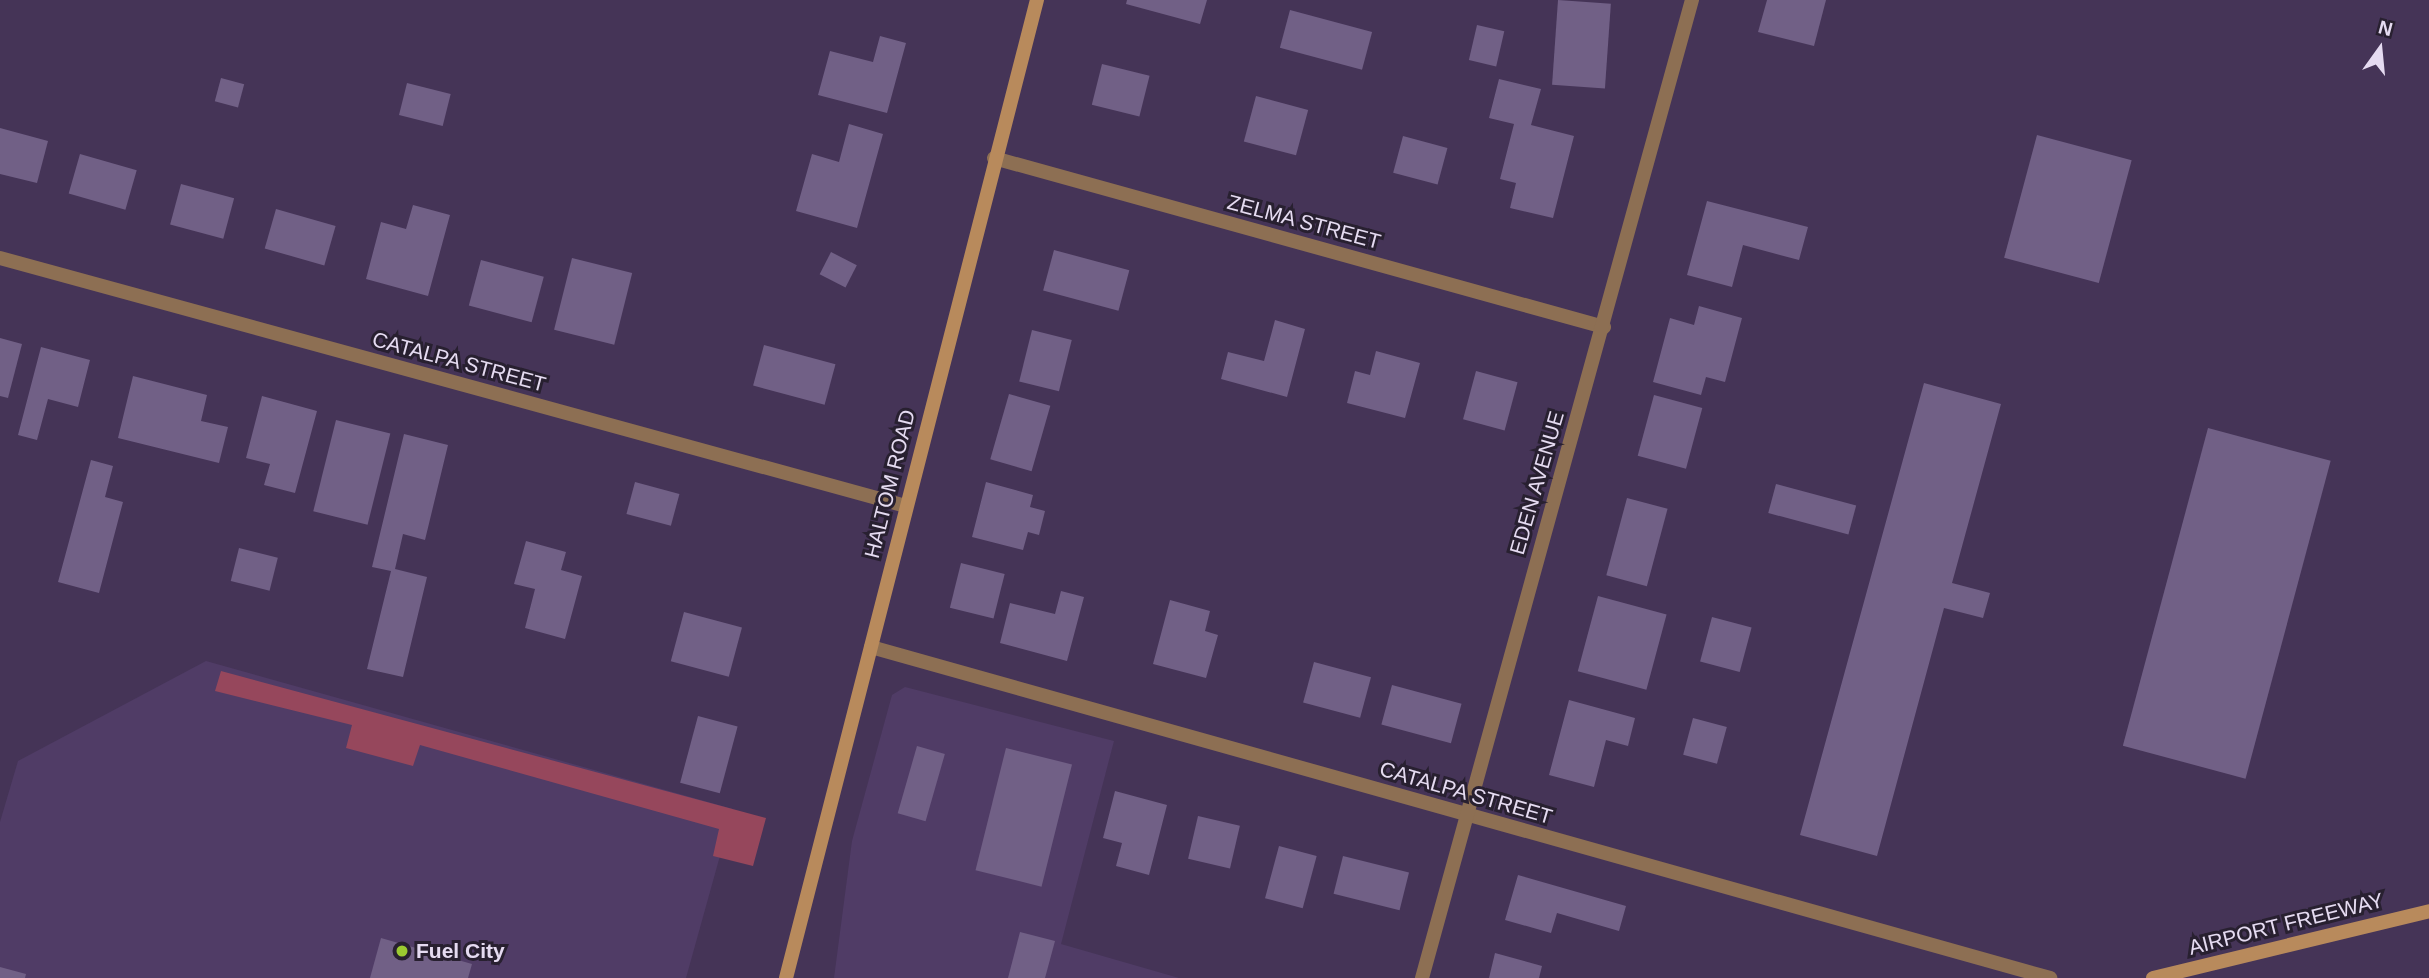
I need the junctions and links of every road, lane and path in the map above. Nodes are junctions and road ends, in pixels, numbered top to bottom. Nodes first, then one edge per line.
1 (1037, 0) edge
2 (1692, 0) edge
3 (994, 158) junction
4 (0, 258) edge
5 (1604, 327) junction
6 (906, 506) junction
7 (871, 647) junction
8 (1464, 814) junction
9 (2429, 911) edge
10 (786, 978) edge
11 (1422, 978) edge
12 (2050, 978) edge
13 (2153, 978) edge

1 - 3 main road, HALTOM ROAD
2 - 5 street, EDEN AVENUE
3 - 5 street, ZELMA STREET
3 - 6 main road, HALTOM ROAD
4 - 6 street, CATALPA STREET
5 - 8 street, EDEN AVENUE
6 - 7 main road, HALTOM ROAD
7 - 8 street, CATALPA STREET
7 - 10 main road, HALTOM ROAD
8 - 11 street, EDEN AVENUE
8 - 12 street, CATALPA STREET
9 - 13 main road, AIRPORT FREEWAY

